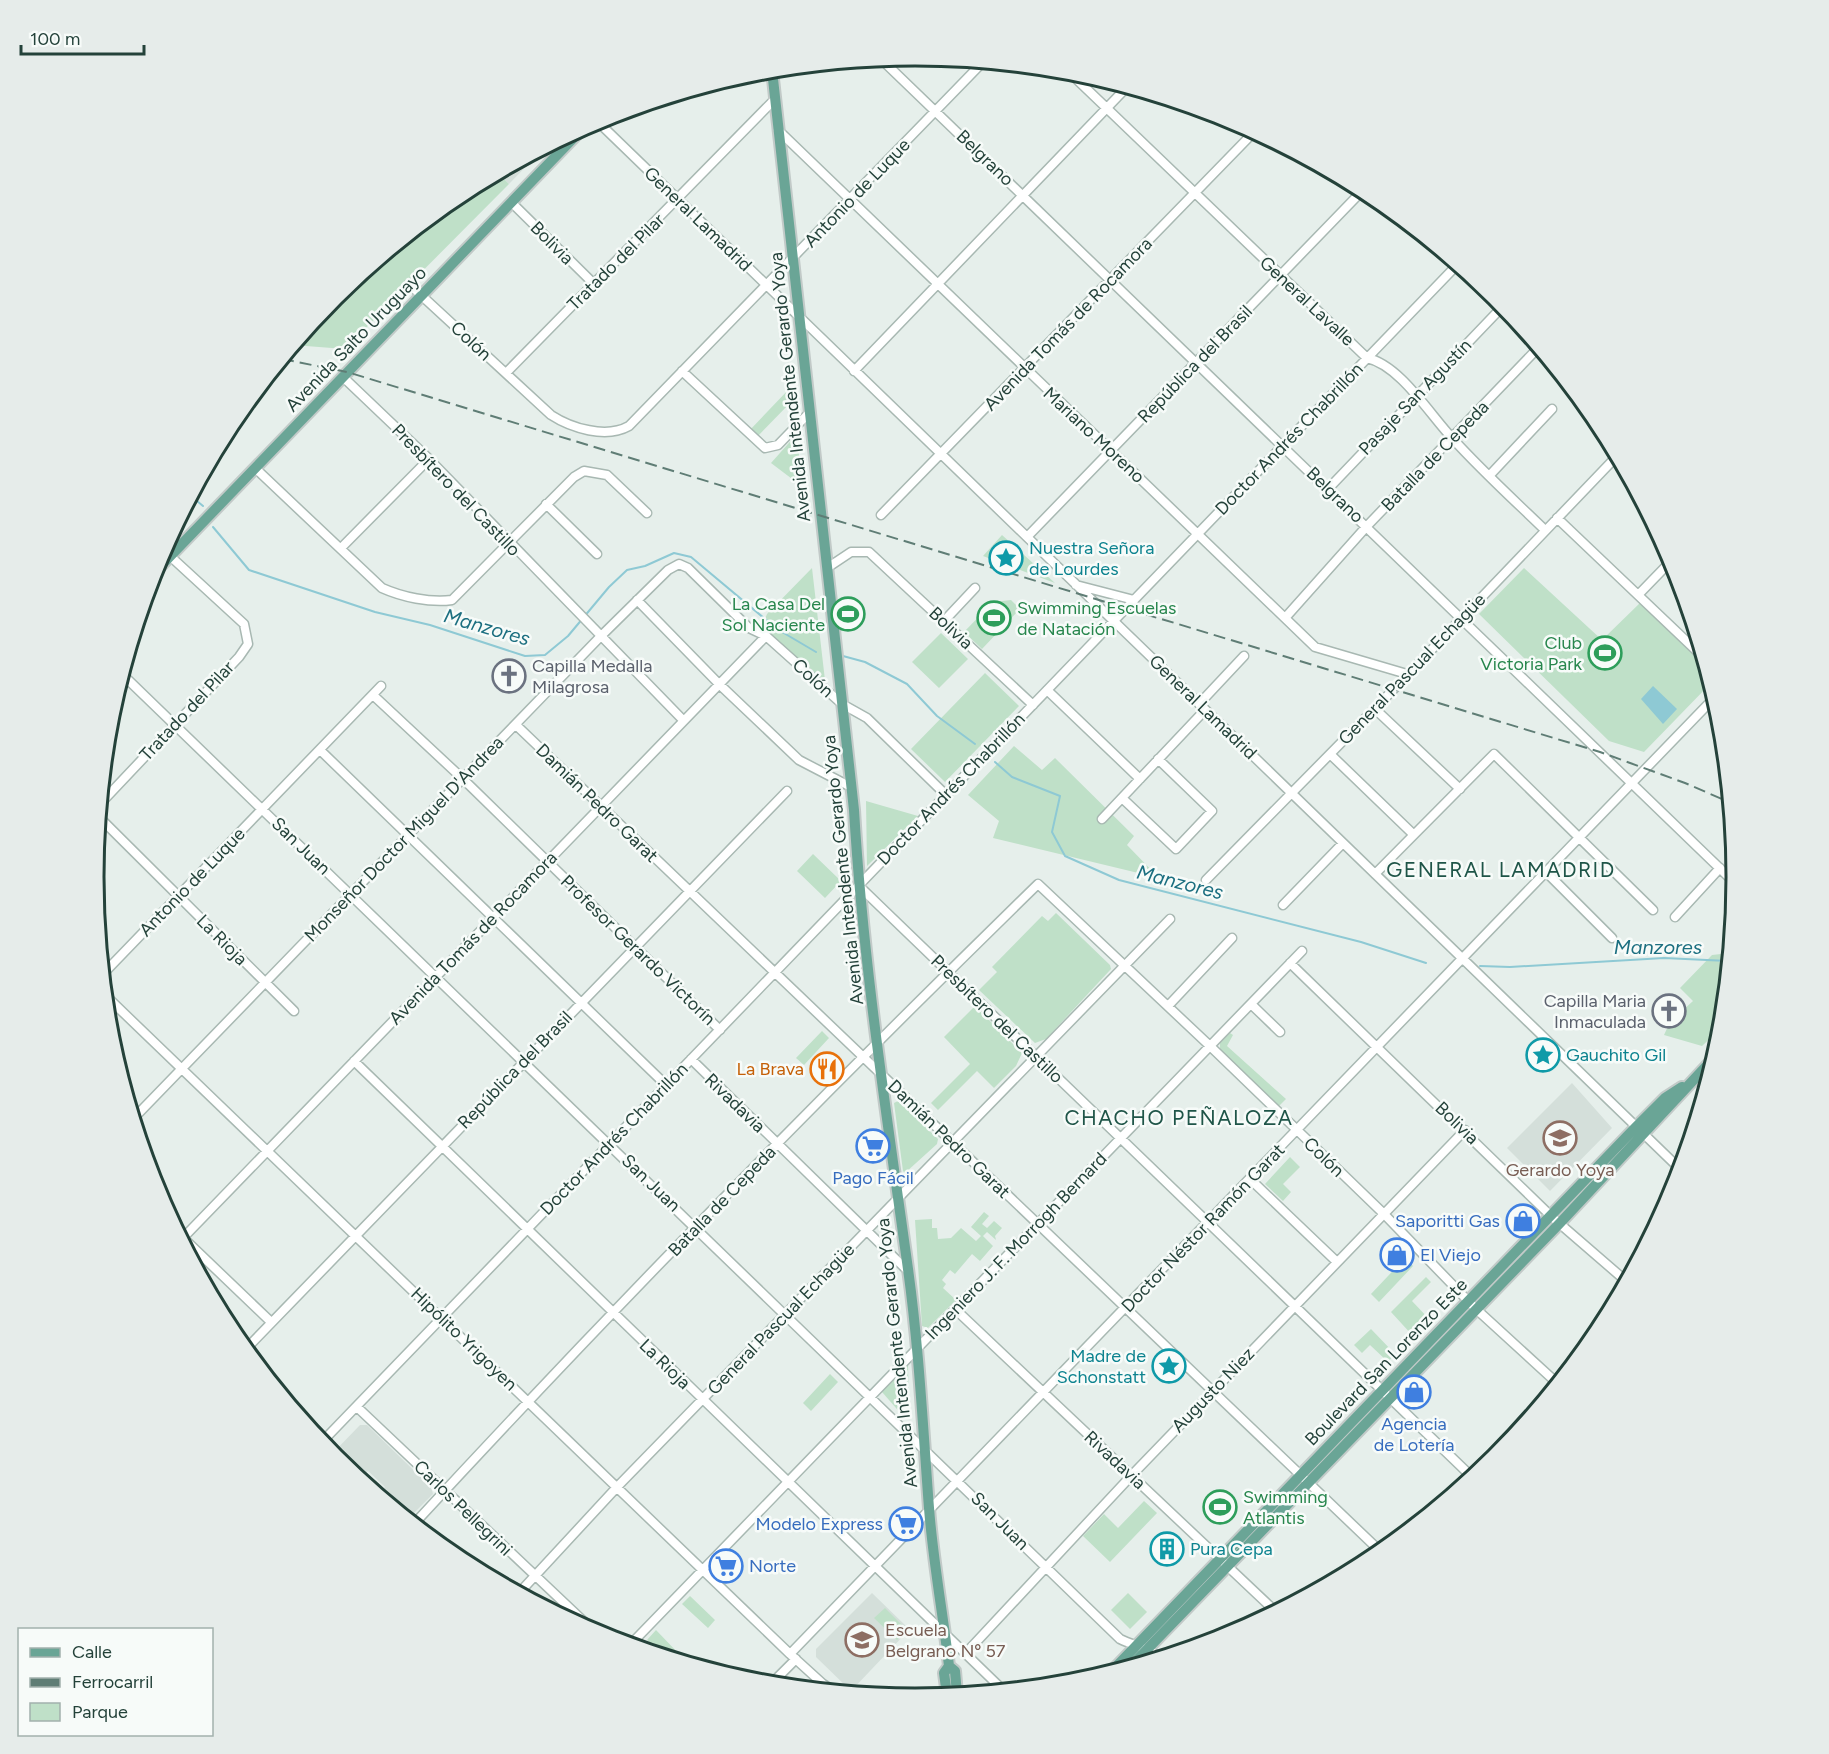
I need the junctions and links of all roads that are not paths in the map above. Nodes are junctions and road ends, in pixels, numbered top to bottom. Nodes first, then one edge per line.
1 (889, 67) edge
2 (976, 69) edge
3 (772, 79) edge
4 (1081, 84) edge
5 (1121, 93) edge
6 (775, 99) junction
7 (1106, 109) junction
8 (935, 111) junction
9 (604, 128) edge
10 (778, 130) junction
11 (1248, 138) edge
12 (566, 145) edge
13 (1194, 194) junction
14 (1024, 195) junction
15 (1356, 197) edge
16 (678, 200) junction
17 (850, 201) junction
18 (511, 202) junction
19 (793, 259) junction
20 (1452, 270) edge
21 (1280, 276) junction
22 (1111, 280) junction
23 (409, 284) dead end
24 (594, 284) junction
25 (937, 285) junction
26 (767, 286) junction
27 (421, 295) junction
28 (1496, 313) edge
29 (798, 318) junction
30 (1533, 353) edge
31 (1367, 358) junction
32 (1197, 363) junction
33 (1025, 370) junction
34 (682, 371) junction
35 (854, 371) junction
36 (506, 373) junction
37 (343, 377) junction
38 (1416, 395) junction
39 (1552, 409) dead end
40 (809, 412) junction
41 (629, 426) joint
42 (1452, 438) junction
43 (1283, 445) junction
44 (1110, 451) junction
45 (941, 454) junction
46 (429, 459) junction
47 (1611, 462) edge
48 (255, 468) junction
49 (1489, 476) junction
50 (1328, 489) junction
51 (546, 504) junction
52 (647, 513) dead end
53 (881, 515) dead end
54 (1557, 518) junction
55 (1367, 526) junction
56 (1545, 531) junction
57 (1198, 533) junction
58 (1027, 537) junction
59 (507, 542) junction
60 (341, 548) junction
61 (597, 554) dead end
62 (170, 556) joint
63 (679, 564) joint
64 (827, 568) junction
65 (1665, 568) edge
66 (1076, 585) junction
67 (975, 588) dead end
68 (1639, 594) junction
69 (637, 600) junction
70 (1134, 600) junction
71 (1285, 618) junction
72 (1462, 618) junction
73 (944, 621) junction
74 (1113, 621) junction
75 (766, 636) junction
76 (600, 637) junction
77 (1691, 645) edge
78 (1244, 656) dead end
79 (1407, 674) junction
80 (128, 680) edge
81 (719, 684) junction
82 (381, 686) dead end
83 (1047, 690) junction
84 (374, 696) junction
85 (842, 704) junction
86 (1033, 705) junction
87 (1707, 705) edge
88 (1202, 707) junction
89 (1375, 709) junction
90 (683, 720) junction
91 (174, 725) junction
92 (516, 725) junction
93 (320, 750) junction
94 (1330, 754) junction
95 (1158, 759) junction
96 (1140, 778) junction
97 (463, 779) junction
98 (1632, 783) junction
99 (851, 787) junction
100 (1460, 789) junction
101 (787, 791) dead end
102 (1292, 793) junction
103 (946, 795) junction
104 (108, 796) edge
105 (1122, 798) junction
106 (601, 806) junction
107 (263, 810) junction
108 (1102, 819) dead end
109 (105, 823) edge
110 (1413, 834) junction
111 (408, 835) junction
112 (1580, 837) junction
113 (1343, 843) junction
114 (547, 862) junction
115 (1720, 868) junction
116 (1546, 872) junction
117 (1726, 873) edge
118 (1375, 874) junction
119 (1206, 880) dead end
120 (1038, 884) joint
121 (858, 885) junction
122 (690, 891) junction
123 (351, 895) junction
124 (178, 896) junction
125 (1283, 905) dead end
126 (1653, 910) dead end
127 (493, 917) junction
128 (1675, 917) dead end
129 (1170, 919) dead end
130 (1232, 938) dead end
131 (1612, 938) dead end
132 (635, 946) junction
133 (1302, 951) dead end
134 (1462, 959) junction
135 (1290, 963) junction
136 (1125, 966) junction
137 (109, 967) edge
138 (948, 972) junction
139 (775, 973) junction
140 (436, 976) junction
141 (264, 981) junction
142 (581, 1002) junction
143 (113, 1003) edge
144 (1251, 1004) junction
145 (1168, 1006) junction
146 (294, 1011) dead end
147 (720, 1030) junction
148 (1280, 1032) dead end
149 (878, 1041) junction
150 (1210, 1046) junction
151 (1378, 1046) junction
152 (862, 1056) junction
153 (1036, 1057) junction
154 (691, 1059) junction
155 (354, 1061) junction
156 (524, 1062) junction
157 (182, 1068) junction
158 (1702, 1070) edge
159 (882, 1075) junction
160 (666, 1085) junction
161 (139, 1113) edge
162 (1464, 1130) junction
163 (1297, 1131) junction
164 (1639, 1131) junction
165 (1120, 1138) junction
166 (953, 1143) junction
167 (442, 1144) junction
168 (610, 1144) junction
169 (777, 1144) junction
170 (268, 1150) junction
171 (1673, 1163) edge
172 (1250, 1179) junction
173 (897, 1200) junction
174 (1384, 1214) junction
175 (1556, 1220) junction
176 (1207, 1222) junction
177 (1038, 1224) junction
178 (696, 1227) junction
179 (526, 1228) junction
180 (866, 1231) junction
181 (185, 1233) edge
182 (356, 1235) junction
183 (194, 1250) edge
184 (1337, 1262) junction
185 (908, 1270) junction
186 (1621, 1276) edge
187 (1472, 1304) junction
188 (1294, 1306) junction
189 (1125, 1307) junction
190 (956, 1309) junction
191 (613, 1313) junction
192 (786, 1314) junction
193 (442, 1318) junction
194 (271, 1322) junction
195 (251, 1343) edge
196 (916, 1349) junction
197 (1552, 1378) edge
198 (1381, 1389) junction
199 (1213, 1391) junction
200 (1044, 1392) junction
201 (871, 1396) junction
202 (1391, 1396) junction
203 (528, 1400) junction
204 (702, 1400) junction
205 (357, 1407) junction
206 (328, 1436) edge
207 (926, 1449) junction
208 (1466, 1471) edge
209 (1131, 1476) junction
210 (1304, 1479) junction
211 (958, 1480) junction
212 (788, 1481) junction
213 (618, 1486) junction
214 (445, 1491) junction
215 (929, 1510) junction
216 (419, 1519) edge
217 (1373, 1545) edge
218 (1223, 1561) junction
219 (876, 1566) junction
220 (1047, 1568) junction
221 (703, 1569) junction
222 (535, 1576) junction
223 (524, 1587) edge
224 (1269, 1606) edge
225 (574, 1612) edge
226 (945, 1635) junction
227 (636, 1638) edge
228 (1135, 1647) junction
229 (1149, 1648) junction
230 (1153, 1652) edge
231 (965, 1654) junction
232 (1142, 1655) edge
233 (793, 1656) junction
234 (1122, 1660) edge
235 (949, 1666) junction
236 (778, 1676) edge
237 (819, 1682) edge
238 (996, 1683) edge
239 (956, 1686) edge
240 (946, 1687) edge

1 - 8 street, Belgrano
2 - 8 street, Antonio de Luque
3 - 6 main road, Avenida Intendente Gerardo Yoya
4 - 7 street, General Lavalle
5 - 7 street
6 - 10 main road, Avenida Intendente Gerardo Yoya
6 - 16 street, Tratado del Pilar
7 - 13 street, General Lavalle
7 - 14 street
8 - 14 street, Belgrano
8 - 17 street, Antonio de Luque
9 - 16 street, General Lamadrid
10 - 17 street, Mariano Moreno
10 - 19 main road, Avenida Intendente Gerardo Yoya
11 - 13 street, Avenida Tomás de Rocamora
12 - 18 main road, Avenida Salto Uruguayo
13 - 21 street, General Lavalle
13 - 22 street, Avenida Tomás de Rocamora
14 - 22 street, Belgrano
14 - 25 street
15 - 21 street, República del Brasil
16 - 24 street, Tratado del Pilar
16 - 26 street, General Lamadrid
17 - 19 street, Antonio de Luque
17 - 25 street, Mariano Moreno
18 - 24 street, Bolivia
18 - 27 main road, Avenida Salto Uruguayo
19 - 26 street, Antonio de Luque
19 - 29 main road, Avenida Intendente Gerardo Yoya
20 - 31 street, Doctor Andrés Chabrillón
21 - 31 street, General Lavalle
21 - 32 street, República del Brasil
22 - 32 street, Belgrano
22 - 33 street, Avenida Tomás de Rocamora
23 - 27 street, Colón
24 - 36 street, Tratado del Pilar
25 - 33 street, Mariano Moreno
25 - 35 street
26 - 29 street, General Lamadrid
26 - 34 street, Antonio de Luque
27 - 36 street, Colón
27 - 37 main road, Avenida Salto Uruguayo
28 - 38 street, Pasaje San Agustín
29 - 35 street, General Lamadrid
29 - 40 main road, Avenida Intendente Gerardo Yoya
30 - 42 street, Batalla de Cepeda
31 - 38 street, General Lavalle
31 - 43 street, Doctor Andrés Chabrillón
32 - 43 street, Belgrano
32 - 44 street, República del Brasil
33 - 44 street, Mariano Moreno
33 - 45 street, Avenida Tomás de Rocamora
34 - 40 street
34 - 41 street, Antonio de Luque
35 - 45 street, General Lamadrid
36 - 41 street, Colón
37 - 46 street, Presbítero del Castillo
37 - 48 main road, Avenida Salto Uruguayo
38 - 42 street, General Lavalle
38 - 50 street, Pasaje San Agustín
39 - 49 street
40 - 64 main road, Avenida Intendente Gerardo Yoya
42 - 49 street, General Lavalle
42 - 55 street, Batalla de Cepeda
43 - 50 street, Belgrano
43 - 57 street, Doctor Andrés Chabrillón
44 - 57 street, Mariano Moreno
44 - 58 street, República del Brasil
45 - 53 street, Avenida Tomás de Rocamora
45 - 58 street, General Lamadrid
46 - 59 street, Presbítero del Castillo
46 - 60 street
47 - 54 street, General Pascual Echagüe
48 - 60 street
48 - 62 main road, Avenida Salto Uruguayo
49 - 56 street, General Lavalle
50 - 55 street, Belgrano
51 - 52 street
51 - 59 street
51 - 61 street
54 - 56 street, General Pascual Echagüe
54 - 68 street
55 - 71 street, Batalla de Cepeda
55 - 72 street, Belgrano
56 - 72 street, General Pascual Echagüe
57 - 70 street, Doctor Andrés Chabrillón
57 - 71 street, Mariano Moreno
58 - 66 street, General Lamadrid
59 - 60 street
59 - 76 street, Presbítero del Castillo
62 - 91 street, Tratado del Pilar
63 - 69 street, Monseñor Doctor Miguel D'Andrea
63 - 75 street, Colón
64 - 73 street, Bolivia
64 - 85 main road, Avenida Intendente Gerardo Yoya
65 - 68 street
66 - 70 street
66 - 74 street, General Lamadrid
67 - 73 street
68 - 77 street
69 - 76 street, Monseñor Doctor Miguel D'Andrea
69 - 81 street
70 - 74 street, Doctor Andrés Chabrillón
71 - 79 street, Mariano Moreno
72 - 79 street, General Pascual Echagüe
72 - 98 street, Belgrano
73 - 86 street, Bolivia
74 - 83 street, Doctor Andrés Chabrillón
74 - 88 street, General Lamadrid
75 - 81 street, Avenida Tomás de Rocamora
75 - 85 street, Colón
76 - 90 street
76 - 92 street, Monseñor Doctor Miguel D'Andrea
78 - 88 street
79 - 89 street, General Pascual Echagüe
80 - 91 street, San Juan
81 - 90 street, Avenida Tomás de Rocamora
81 - 99 street
82 - 84 street, Antonio de Luque
83 - 86 street, Doctor Andrés Chabrillón
83 - 96 street
84 - 93 street, Antonio de Luque
84 - 97 street, Profesor Gerardo Victorín
85 - 99 main road, Avenida Intendente Gerardo Yoya
85 - 103 street, Colón
86 - 103 street, Doctor Andrés Chabrillón
87 - 98 street, Doctor Néstor Ramón Garat
88 - 95 street
88 - 102 street, General Lamadrid
89 - 94 street, General Pascual Echagüe
89 - 100 street
90 - 106 street, Avenida Tomás de Rocamora
91 - 104 street, Tratado del Pilar
91 - 107 street, San Juan
92 - 97 street, Monseñor Doctor Miguel D'Andrea
92 - 106 street, Damián Pedro Garat
93 - 107 street, Antonio de Luque
93 - 111 street
94 - 102 street, General Pascual Echagüe
94 - 110 street
95 - 96 street
95 - 105 street
96 - 105 street
97 - 111 street, Monseñor Doctor Miguel D'Andrea
97 - 114 street, Profesor Gerardo Victorín
98 - 112 street, Doctor Néstor Ramón Garat
98 - 115 street, Belgrano
99 - 121 main road, Avenida Intendente Gerardo Yoya
100 - 110 street
100 - 112 street
101 - 122 street, República del Brasil
102 - 113 street, General Lamadrid
102 - 119 street, General Pascual Echagüe
103 - 121 street, Doctor Andrés Chabrillón
105 - 108 street
106 - 114 street, Avenida Tomás de Rocamora
106 - 122 street, Damián Pedro Garat
107 - 123 street, San Juan
107 - 124 street, Antonio de Luque
109 - 124 street, La Rioja
110 - 118 street
111 - 123 street, Monseñor Doctor Miguel D'Andrea
111 - 127 street
112 - 116 street, Doctor Néstor Ramón Garat
112 - 126 street
113 - 118 street, General Lamadrid
113 - 125 street
114 - 127 street, Avenida Tomás de Rocamora
114 - 132 street, Profesor Gerardo Victorín
115 - 117 street, Belgrano
115 - 128 street
116 - 131 street
116 - 134 street, Doctor Néstor Ramón Garat
118 - 134 street, General Lamadrid
120 - 136 street, Colón
120 - 138 street, Batalla de Cepeda
121 - 138 street, Presbítero del Castillo
121 - 139 street, Doctor Andrés Chabrillón
121 - 149 main road, Avenida Intendente Gerardo Yoya
122 - 132 street, República del Brasil
122 - 139 street, Damián Pedro Garat
123 - 140 street, San Juan
123 - 141 street, Monseñor Doctor Miguel D'Andrea
124 - 137 street, Antonio de Luque
124 - 141 street, La Rioja
127 - 140 street, Avenida Tomás de Rocamora
127 - 142 street
129 - 136 street, General Pascual Echagüe
130 - 145 street
132 - 142 street, República del Brasil
132 - 147 street, Profesor Gerardo Victorín
133 - 135 street, Ingeniero J. F. Morrogh Bernard
134 - 151 street, Doctor Néstor Ramón Garat
134 - 164 street, General Lamadrid
135 - 144 street, Ingeniero J. F. Morrogh Bernard
135 - 151 street, Bolivia
136 - 145 street, Colón
136 - 153 street, General Pascual Echagüe
138 - 149 street, Batalla de Cepeda
138 - 153 street, Presbítero del Castillo
139 - 147 street, Doctor Andrés Chabrillón
139 - 152 street, Damián Pedro Garat
140 - 155 street, Avenida Tomás de Rocamora
140 - 156 street, San Juan
141 - 146 street, La Rioja
141 - 157 street, Monseñor Doctor Miguel D'Andrea
142 - 156 street, República del Brasil
142 - 160 street
143 - 157 street, Hipólito Yrigoyen
144 - 148 street
144 - 150 street, Ingeniero J. F. Morrogh Bernard
145 - 150 street, Colón
147 - 154 street, Doctor Andrés Chabrillón
149 - 152 street, Batalla de Cepeda
149 - 159 main road, Avenida Intendente Gerardo Yoya
150 - 163 street, Colón
150 - 165 street, Ingeniero J. F. Morrogh Bernard
151 - 162 street, Bolivia
151 - 163 street, Doctor Néstor Ramón Garat
152 - 159 street, Damián Pedro Garat
152 - 169 street, Batalla de Cepeda
153 - 165 street, Presbítero del Castillo
153 - 166 street, General Pascual Echagüe
154 - 160 street, Doctor Andrés Chabrillón
154 - 169 street, Rivadavia
155 - 167 street, La Rioja
155 - 170 street, Avenida Tomás de Rocamora
156 - 167 street, República del Brasil
156 - 168 street, San Juan
157 - 161 street, Monseñor Doctor Miguel D'Andrea
157 - 170 street, Hipólito Yrigoyen
158 - 164 main road, Boulevard San Lorenzo Este
159 - 166 street, Damián Pedro Garat
159 - 173 main road, Avenida Intendente Gerardo Yoya
160 - 168 street, Doctor Andrés Chabrillón
162 - 174 street, Augusto Niez
162 - 175 street, Bolivia
163 - 172 street, Doctor Néstor Ramón Garat
163 - 174 street, Colón
164 - 171 street, General Lamadrid
164 - 175 main road, Boulevard San Lorenzo Este
165 - 176 street, Presbítero del Castillo
165 - 177 street, Ingeniero J. F. Morrogh Bernard
166 - 173 street, General Pascual Echagüe
166 - 177 street, Damián Pedro Garat
167 - 179 street, La Rioja
167 - 182 street, República del Brasil
168 - 178 street, San Juan
168 - 179 street, Doctor Andrés Chabrillón
169 - 178 street, Batalla de Cepeda
169 - 180 street, Rivadavia
170 - 181 street, Avenida Tomás de Rocamora
170 - 182 street, Hipólito Yrigoyen
172 - 176 street, Doctor Néstor Ramón Garat
172 - 184 street
173 - 180 street, General Pascual Echagüe
173 - 185 main road, Avenida Intendente Gerardo Yoya
174 - 184 street, Augusto Niez
174 - 187 street, Colón
175 - 186 street, Bolivia
175 - 187 main road, Boulevard San Lorenzo Este
176 - 188 street, Presbítero del Castillo
176 - 189 street, Doctor Néstor Ramón Garat
177 - 189 street, Damián Pedro Garat
177 - 190 street, Ingeniero J. F. Morrogh Bernard
178 - 191 street, Batalla de Cepeda
178 - 192 street, San Juan
179 - 191 street, La Rioja
179 - 193 street, Doctor Andrés Chabrillón
180 - 185 street, Rivadavia
180 - 192 street, General Pascual Echagüe
182 - 193 street, Hipólito Yrigoyen
182 - 194 street, República del Brasil
183 - 194 street
184 - 188 street, Augusto Niez
185 - 196 main road, Avenida Intendente Gerardo Yoya
187 - 197 street, Colón
187 - 198 main road, Boulevard San Lorenzo Este
187 - 202 main road, Boulevard San Lorenzo Este
188 - 198 street, Presbítero del Castillo
188 - 199 street, Augusto Niez
189 - 199 street, Damián Pedro Garat
189 - 200 street, Doctor Néstor Ramón Garat
190 - 196 street, Ingeniero J. F. Morrogh Bernard
190 - 200 street, Rivadavia
191 - 203 street, Batalla de Cepeda
191 - 204 street, La Rioja
192 - 201 street, San Juan
192 - 204 street, General Pascual Echagüe
193 - 203 street, Hipólito Yrigoyen
193 - 205 street, Doctor Andrés Chabrillón
194 - 195 street, República del Brasil
196 - 201 street, Ingeniero J. F. Morrogh Bernard
196 - 207 main road, Avenida Intendente Gerardo Yoya
198 - 202 street, Presbítero del Castillo
198 - 210 main road, Boulevard San Lorenzo Este
199 - 209 street, Augusto Niez
199 - 210 street, Damián Pedro Garat
200 - 209 street, Rivadavia
200 - 211 street, Doctor Néstor Ramón Garat
201 - 207 street, San Juan
201 - 212 street, Ingeniero J. F. Morrogh Bernard
202 - 208 street, Presbítero del Castillo
202 - 210 main road, Boulevard San Lorenzo Este
203 - 213 street, Hipólito Yrigoyen
203 - 214 street, Batalla de Cepeda
204 - 212 street, La Rioja
204 - 213 street, General Pascual Echagüe
205 - 206 street, Doctor Andrés Chabrillón
205 - 214 street, Carlos Pellegrini
207 - 211 street, San Juan
207 - 215 main road, Avenida Intendente Gerardo Yoya
209 - 218 street, Rivadavia
209 - 220 street, Augusto Niez
210 - 217 street, Damián Pedro Garat
210 - 218 main road, Boulevard San Lorenzo Este
211 - 215 street, Doctor Néstor Ramón Garat
211 - 220 street, San Juan
212 - 219 street, La Rioja
212 - 221 street, Ingeniero J. F. Morrogh Bernard
213 - 221 street, Hipólito Yrigoyen
213 - 222 street, General Pascual Echagüe
214 - 216 street, Batalla de Cepeda
214 - 222 street, Carlos Pellegrini
215 - 219 street, Doctor Néstor Ramón Garat
215 - 226 main road, Avenida Intendente Gerardo Yoya
218 - 224 street, Rivadavia
218 - 228 main road, Boulevard San Lorenzo Este
218 - 229 main road, Boulevard San Lorenzo Este
219 - 226 street, La Rioja
219 - 233 street, Doctor Néstor Ramón Garat
220 - 228 street, San Juan
220 - 231 street, Augusto Niez
221 - 227 street, Ingeniero J. F. Morrogh Bernard
221 - 233 street, Hipólito Yrigoyen
222 - 223 street, General Pascual Echagüe
222 - 225 street, Carlos Pellegrini
226 - 231 street, La Rioja
226 - 235 main road, Avenida Intendente Gerardo Yoya
228 - 229 street
228 - 234 main road, Boulevard San Lorenzo Este
229 - 230 street
229 - 232 main road, Boulevard San Lorenzo Este
231 - 238 street, La Rioja
233 - 236 street, Doctor Néstor Ramón Garat
233 - 237 street, Hipólito Yrigoyen
235 - 239 main road, Avenida Intendente Gerardo Yoya
235 - 240 main road, Avenida Intendente Gerardo Yoya

